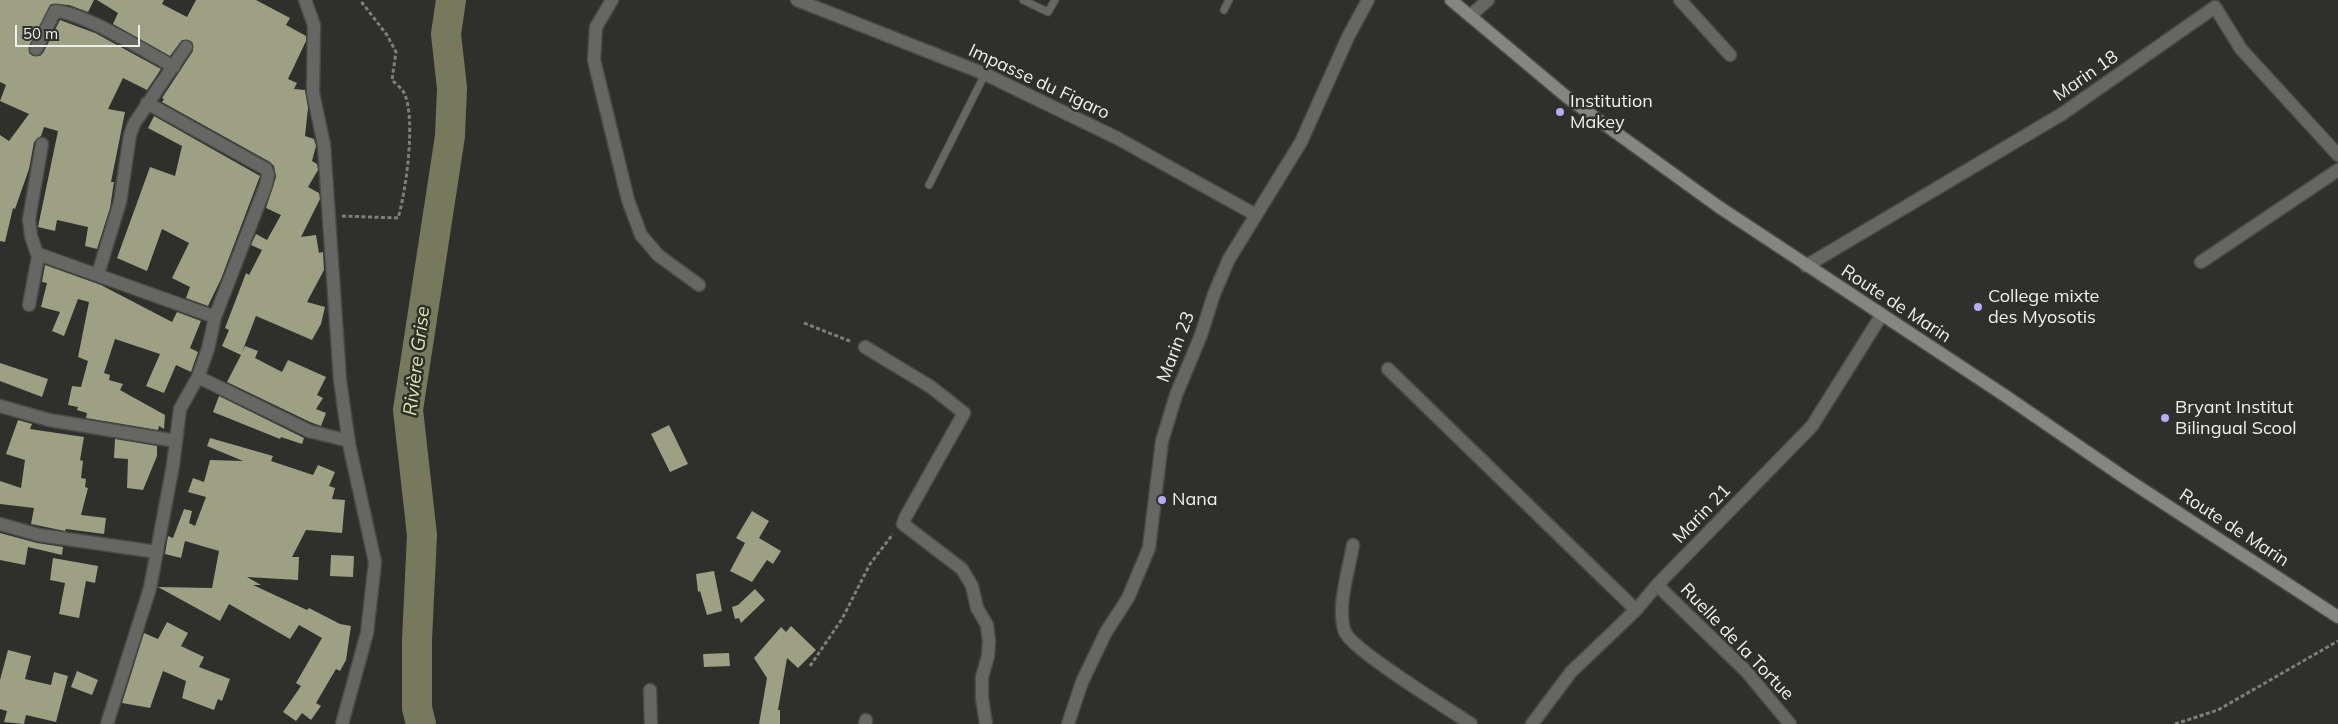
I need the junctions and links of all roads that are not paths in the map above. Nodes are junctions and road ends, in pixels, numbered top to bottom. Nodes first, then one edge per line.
1 (305, 0) edge
2 (612, 0) edge
3 (797, 0) edge
4 (1024, 0) edge
5 (1055, 0) edge
6 (1229, 0) edge
7 (1368, 0) edge
8 (1451, 0) edge
9 (1488, 0) edge
10 (1680, 0) edge
11 (1224, 10) dead end
12 (1470, 16) junction
13 (186, 47) dead end
14 (36, 49) dead end
15 (1730, 55) dead end
16 (174, 67) junction
17 (985, 74) junction
18 (147, 103) junction
19 (42, 144) dead end
20 (2338, 155) edge
21 (2338, 170) edge
22 (929, 185) dead end
23 (1256, 215) junction
24 (38, 256) junction
25 (2201, 262) dead end
26 (1806, 266) junction
27 (98, 274) junction
28 (699, 285) dead end
29 (29, 306) dead end
30 (1881, 316) junction
31 (215, 317) junction
32 (865, 347) road end
33 (1388, 369) dead end
34 (198, 377) junction
35 (0, 406) edge
36 (348, 440) junction
37 (176, 441) junction
38 (0, 524) edge
39 (1353, 545) dead end
40 (157, 552) junction
41 (1657, 585) junction
42 (1636, 610) junction
43 (2338, 617) edge
44 (650, 690) dead end
45 (107, 724) edge
46 (342, 724) edge
47 (651, 724) edge
48 (986, 724) edge
49 (1068, 724) edge
50 (1471, 724) edge
51 (1532, 724) edge
52 (1790, 724) edge

1 - 36 street
2 - 28 street
3 - 17 street, Impasse du Figaro
4 - 5 lane
6 - 11 lane
7 - 23 street, Marin 23
8 - 12 main road, Route de Marin
9 - 12 street
10 - 15 street
12 - 26 main road, Route de Marin
13 - 16 street
14 - 16 street
16 - 18 street
17 - 22 lane
17 - 23 street, Impasse du Figaro
18 - 27 street
18 - 31 street
19 - 24 street
20 - 26 street, Marin 18
21 - 25 street
23 - 49 street, Marin 23
24 - 27 street
24 - 29 street
26 - 30 main road, Route de Marin
27 - 31 street
30 - 41 street, Marin 21
30 - 43 main road, Route de Marin
31 - 34 street
32 - 48 street
33 - 42 street
34 - 36 street
34 - 37 street
35 - 37 street
36 - 46 street
37 - 40 street
38 - 40 street
39 - 50 street
40 - 45 street
41 - 42 street, Marin 21
41 - 52 street, Ruelle de la Tortue
42 - 51 street, Marin 21
44 - 47 street

